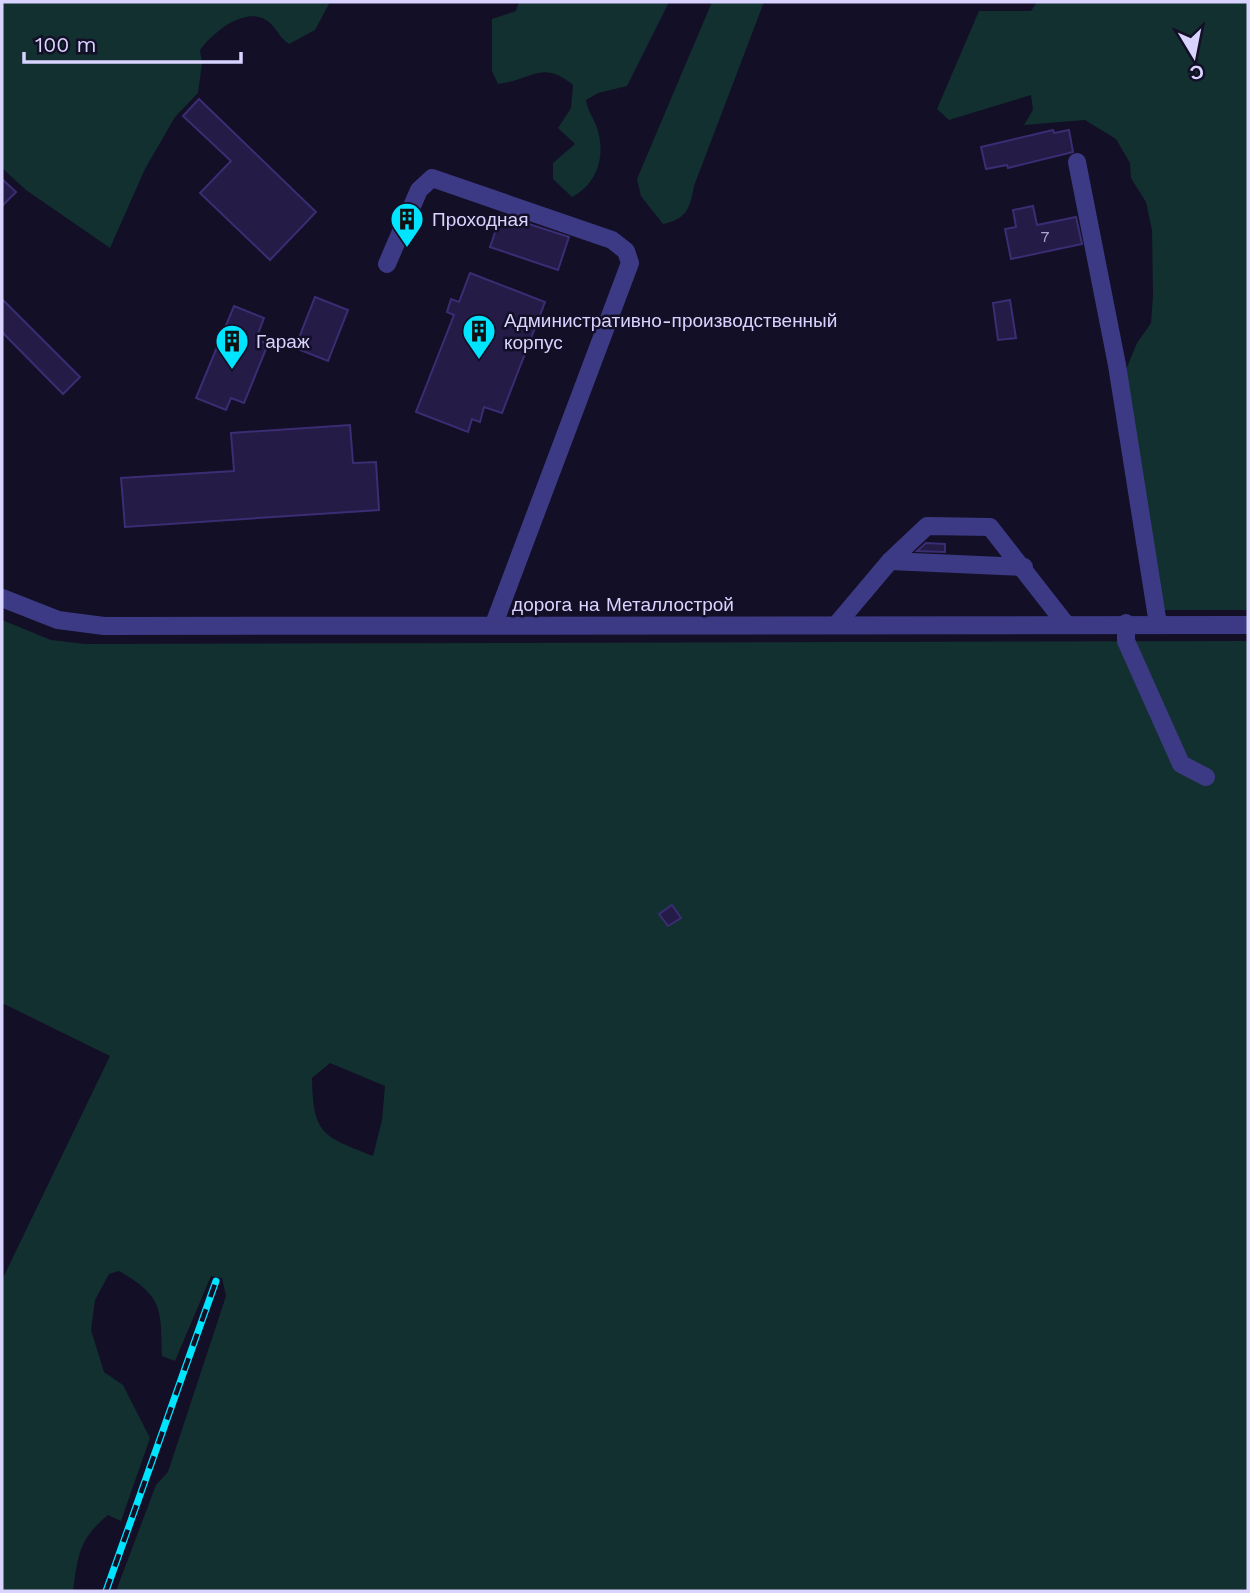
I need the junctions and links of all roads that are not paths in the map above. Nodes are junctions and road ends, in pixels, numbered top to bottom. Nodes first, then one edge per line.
1 (1077, 162) dead end
2 (387, 264) dead end
3 (890, 561) junction
4 (1024, 568) junction
5 (2, 598) edge
6 (1065, 623) junction
7 (1126, 623) junction
8 (494, 624) junction
9 (1158, 624) junction
10 (835, 625) junction
11 (1248, 625) edge
12 (1206, 776) dead end

1 - 9 street
2 - 8 street
3 - 4 street
3 - 4 street
3 - 10 street
4 - 6 street
5 - 8 street, дорога на Металлострой
6 - 7 street, дорога на Металлострой
6 - 10 street, дорога на Металлострой
7 - 9 street, дорога на Металлострой
7 - 12 street
8 - 10 street, дорога на Металлострой
9 - 11 street, дорога на Металлострой

